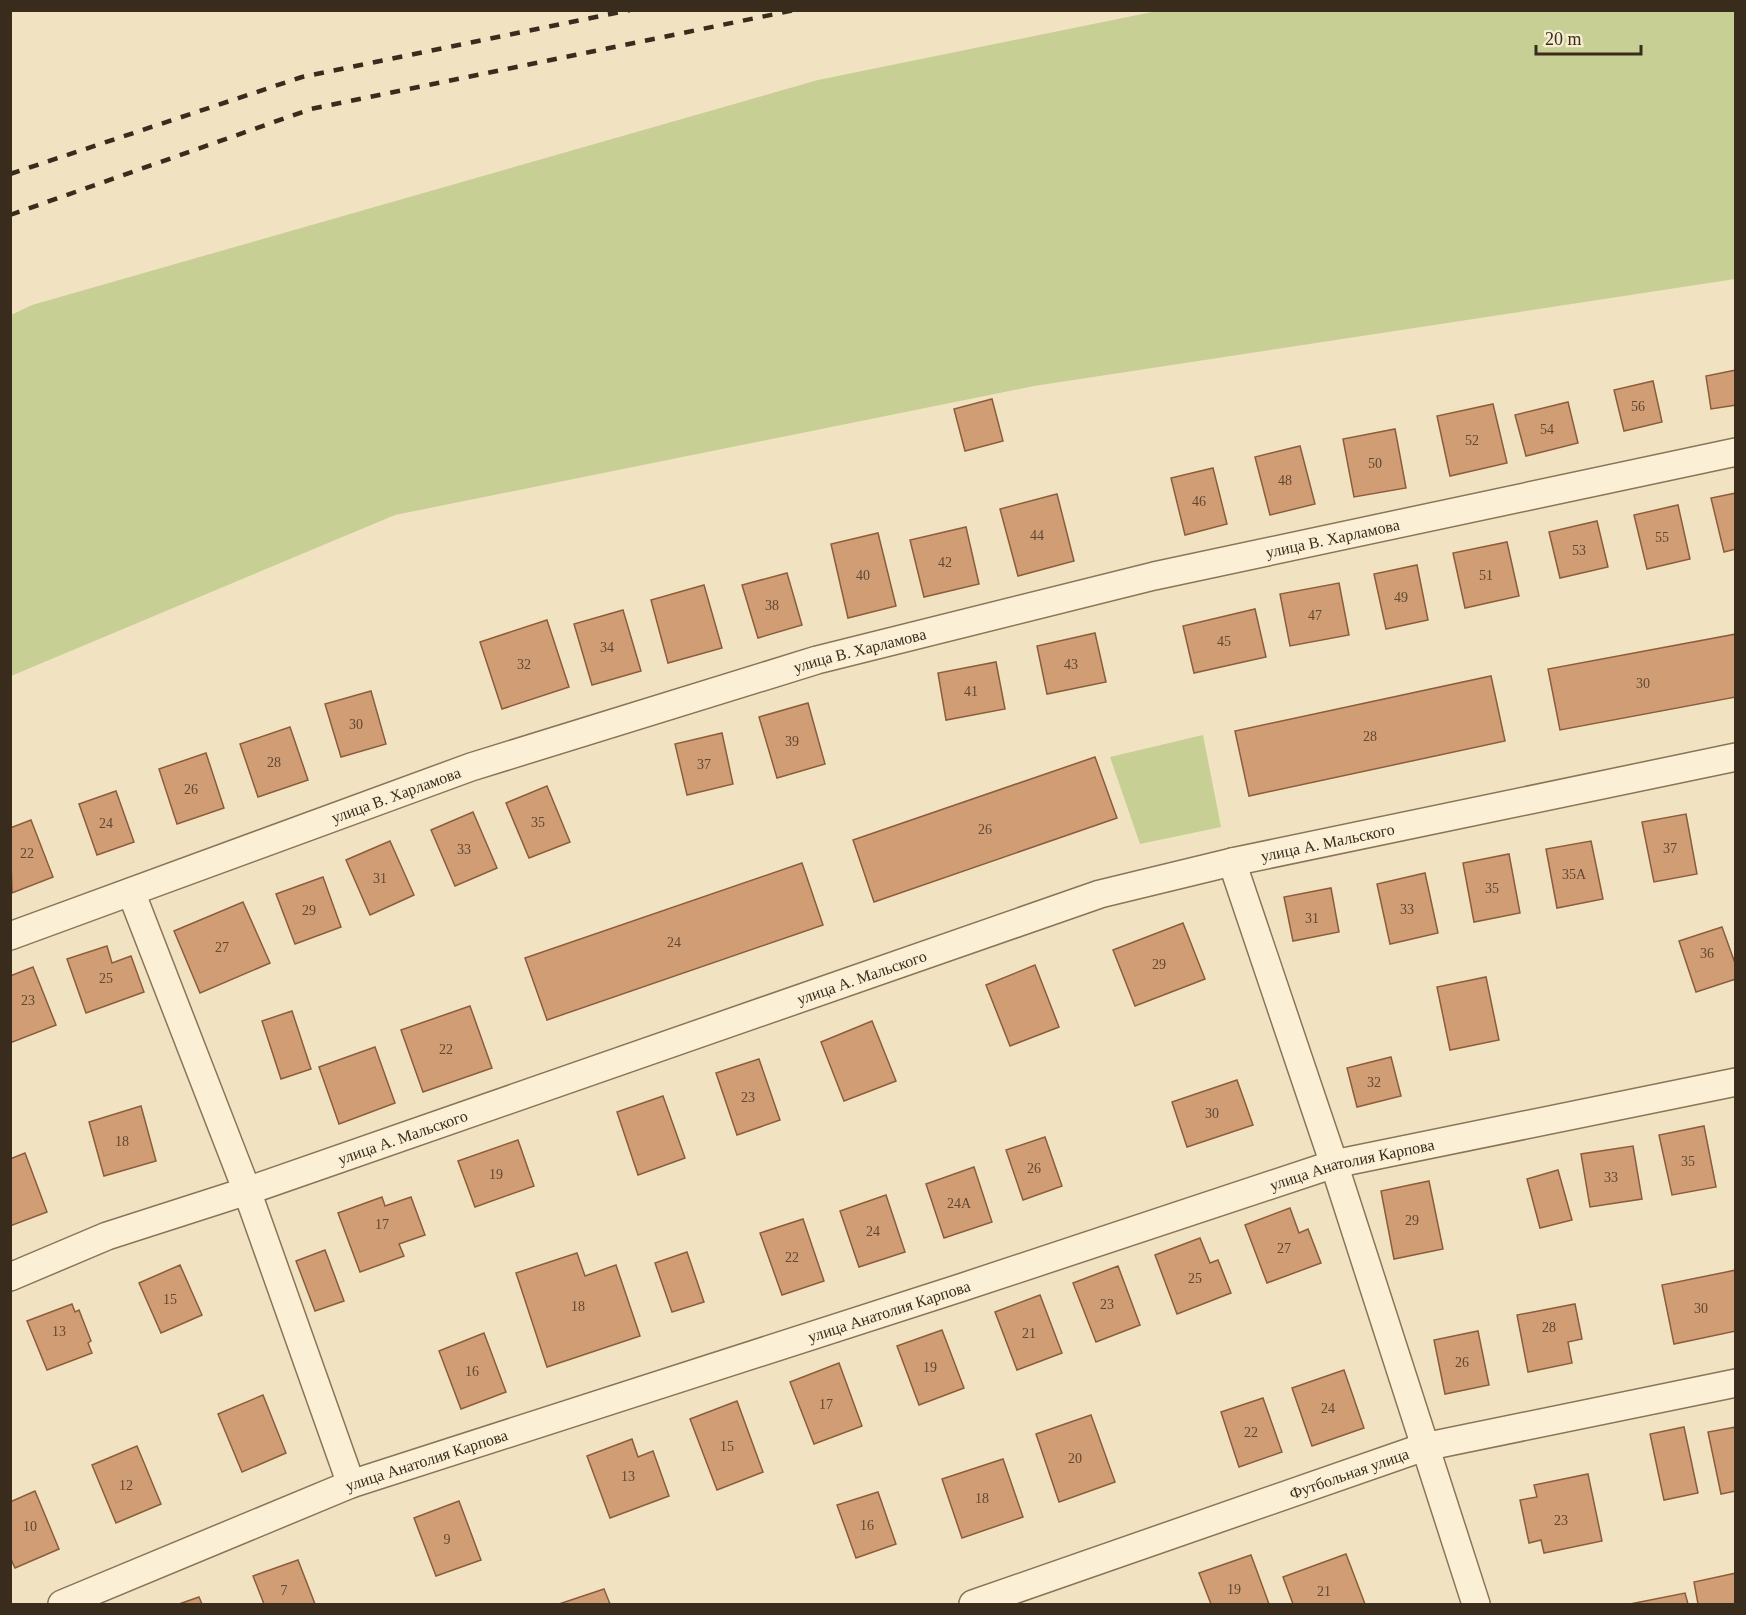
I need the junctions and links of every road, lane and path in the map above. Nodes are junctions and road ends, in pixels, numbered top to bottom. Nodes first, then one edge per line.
1 (1736, 452) edge
2 (1736, 756) edge
3 (1232, 862) junction
4 (131, 892) junction
5 (10, 936) edge
6 (1736, 1083) edge
7 (1334, 1164) junction
8 (247, 1191) junction
9 (10, 1277) edge
10 (1736, 1383) edge
11 (1424, 1447) junction
12 (351, 1484) junction
13 (62, 1605) edge
14 (973, 1605) edge
15 (1476, 1605) edge

1 - 4 street, улица В. Харламова
2 - 3 street, улица А. Мальского
3 - 7 street
3 - 8 street, улица А. Мальского
4 - 5 street, улица В. Харламова
4 - 8 street
6 - 7 street, улица Анатолия Карпова
7 - 11 street
7 - 12 street, улица Анатолия Карпова
8 - 9 street, улица А. Мальского
8 - 12 street
10 - 11 street, Футбольная улица
11 - 14 street, Футбольная улица
11 - 15 street
12 - 13 street, улица Анатолия Карпова

